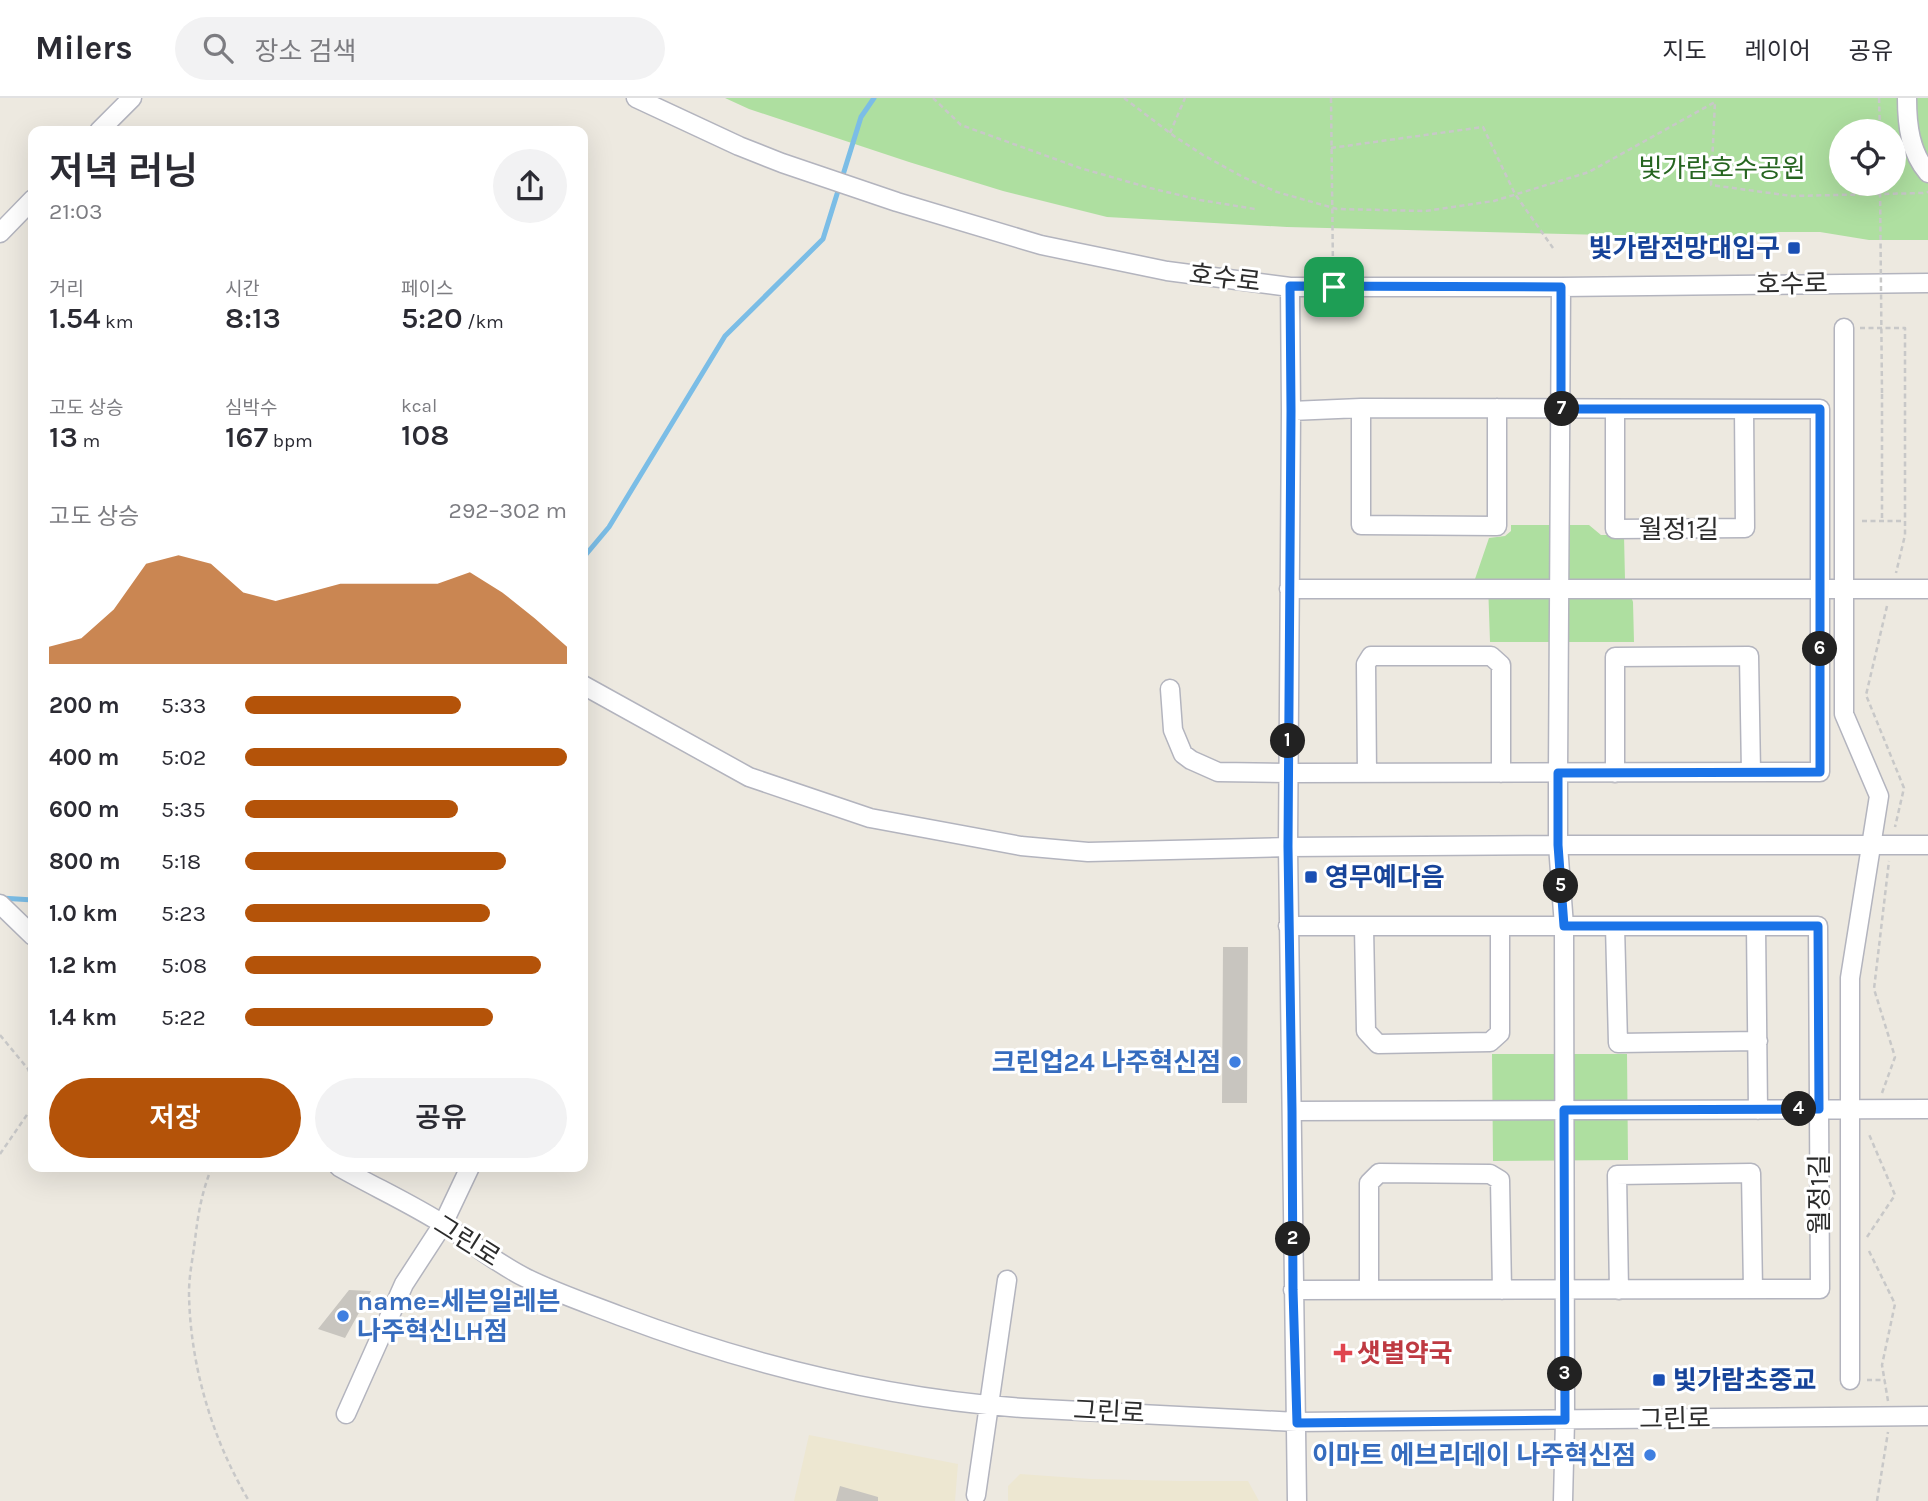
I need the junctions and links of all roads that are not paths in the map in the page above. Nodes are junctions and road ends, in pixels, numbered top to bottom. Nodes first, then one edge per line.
1 (132, 98) edge
2 (636, 98) edge
3 (1907, 98) edge
4 (104, 126) edge
5 (1928, 173) edge
6 (28, 204) edge
7 (0, 233) edge
8 (1928, 283) edge
9 (1290, 286) junction
10 (1561, 287) junction
11 (1844, 328) road end
12 (1361, 408) junction
13 (1497, 408) junction
14 (1561, 409) junction
15 (1615, 409) junction
16 (1744, 409) junction
17 (1291, 411) junction
18 (1559, 588) junction
19 (1289, 589) junction
20 (1820, 589) junction
21 (1844, 589) junction
22 (1928, 589) edge
23 (588, 688) edge
24 (1170, 689) dead end
25 (1751, 772) junction
26 (1288, 773) junction
27 (1367, 773) junction
28 (1501, 773) junction
29 (1558, 773) junction
30 (1615, 773) junction
31 (1870, 844) junction
32 (1558, 845) junction
33 (1928, 845) edge
34 (1288, 847) junction
35 (0, 904) edge
36 (1288, 926) junction
37 (1500, 926) junction
38 (1564, 926) junction
39 (1615, 926) junction
40 (1756, 926) junction
41 (1364, 927) junction
42 (28, 931) edge
43 (1758, 1041) junction
44 (1819, 1109) junction
45 (1850, 1109) junction
46 (1928, 1109) edge
47 (1564, 1110) junction
48 (1758, 1110) junction
49 (1292, 1111) junction
50 (348, 1172) edge
51 (468, 1172) edge
52 (443, 1224) junction
53 (1007, 1280) dead end
54 (1753, 1289) junction
55 (1293, 1290) junction
56 (1368, 1290) junction
57 (1502, 1290) junction
58 (1564, 1290) junction
59 (1619, 1290) junction
60 (1850, 1380) dead end
61 (989, 1405) junction
62 (346, 1414) dead end
63 (1928, 1416) edge
64 (1565, 1420) junction
65 (1297, 1423) junction
66 (976, 1495) dead end
67 (1297, 1501) edge
68 (1563, 1501) edge

1 - 4 street
2 - 9 street, 호수로
3 - 5 street
6 - 7 street
8 - 10 street, 호수로
9 - 10 street, 호수로
9 - 17 street
10 - 14 street
11 - 21 street
12 - 13 street
12 - 13 street
12 - 17 street
13 - 14 street
14 - 15 street
14 - 18 street
15 - 16 street
15 - 16 street, 월정1길
16 - 20 street
17 - 19 street
18 - 19 street
18 - 20 street
18 - 29 street
19 - 26 street
20 - 21 street
20 - 25 street
21 - 22 street
21 - 31 street
23 - 34 street
24 - 26 street
25 - 30 street
25 - 30 street
26 - 27 street
26 - 34 street
27 - 28 street
27 - 28 street
28 - 29 street
29 - 30 street
29 - 32 street
31 - 32 street
31 - 33 street
31 - 45 street
32 - 34 street
32 - 38 street
34 - 36 street
35 - 42 street
36 - 41 street, 월정1길
36 - 49 street
37 - 38 street, 월정1길
37 - 41 street, 월정1길
37 - 41 street
38 - 39 street, 월정1길
38 - 47 street
39 - 40 street, 월정1길
39 - 43 street
40 - 43 street
40 - 44 street, 월정1길
43 - 48 street
44 - 45 street
44 - 48 street
44 - 54 street, 월정1길
45 - 46 street
45 - 60 street
47 - 48 street
47 - 49 street
47 - 58 street
49 - 55 street
50 - 52 street, 그린로
51 - 52 street
52 - 61 street, 그린로
52 - 62 street
53 - 61 street
54 - 59 street, 월정1길
54 - 59 street
55 - 56 street, 월정1길
55 - 65 street
56 - 57 street, 월정1길
56 - 57 street
57 - 58 street, 월정1길
58 - 59 street, 월정1길
58 - 64 street
61 - 65 street, 그린로
61 - 66 street
63 - 64 street, 그린로
64 - 65 street, 그린로
64 - 68 street
65 - 67 street

